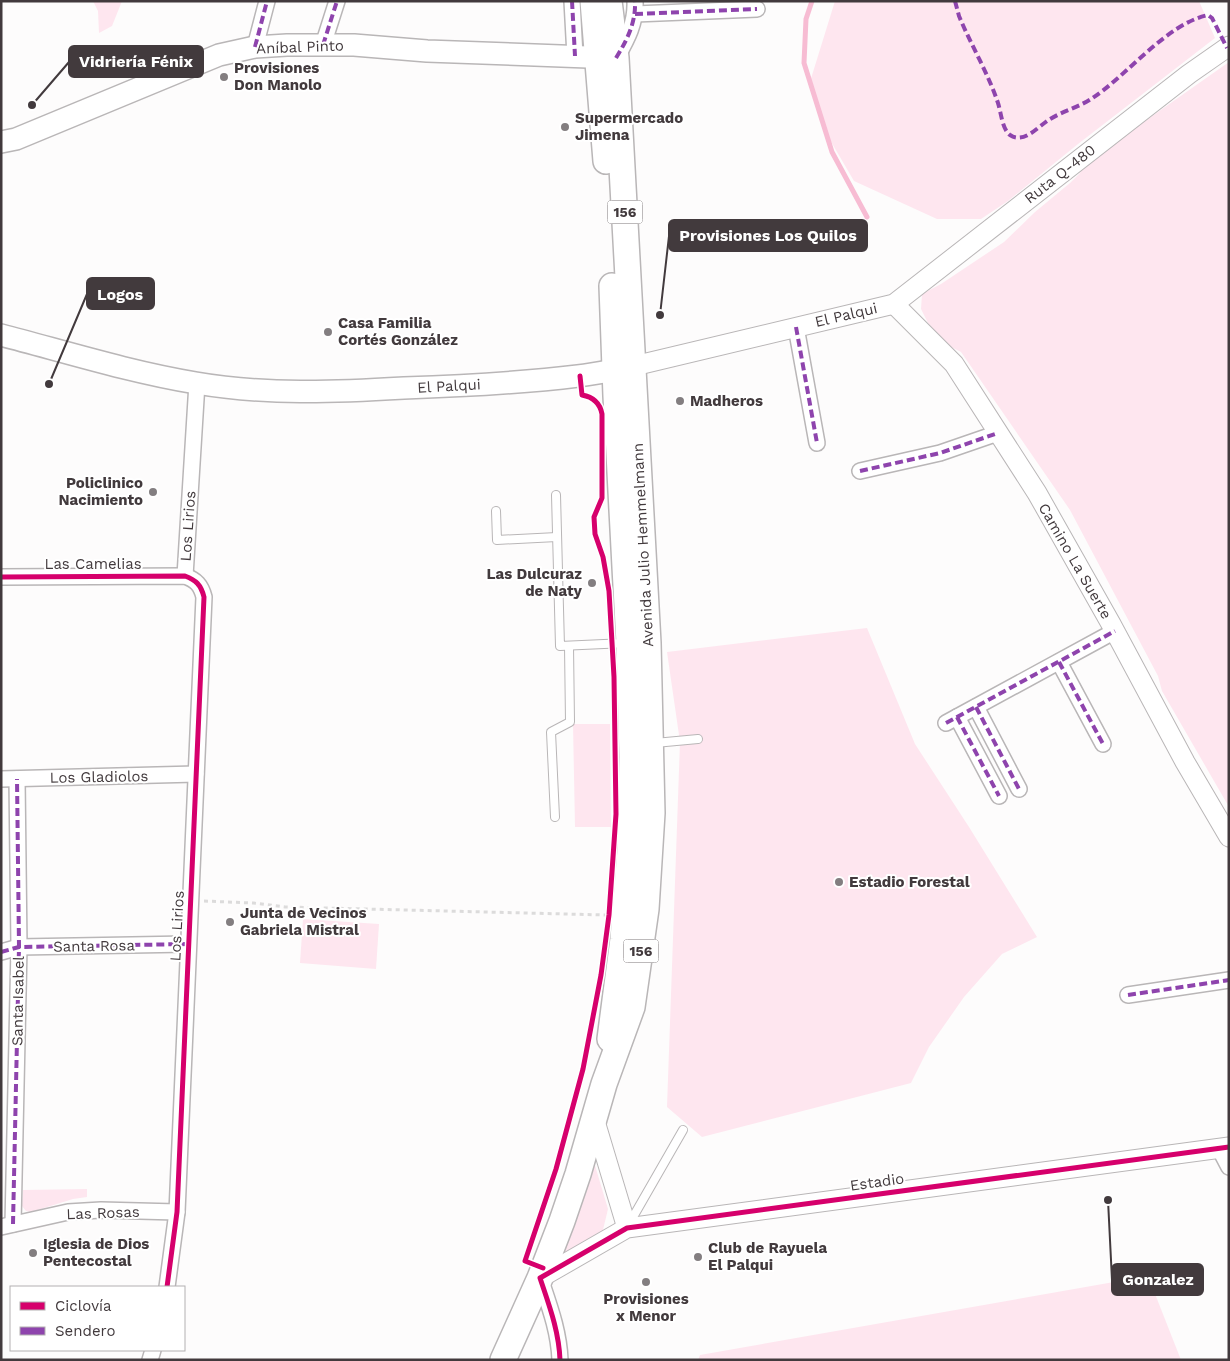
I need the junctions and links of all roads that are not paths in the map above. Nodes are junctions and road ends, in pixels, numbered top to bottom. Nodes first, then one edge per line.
1 (267, 1) edge
2 (337, 1) edge
3 (572, 1) edge
4 (593, 1) edge
5 (609, 1) edge
6 (635, 8) edge
7 (756, 9) dead end
8 (323, 45) junction
9 (1229, 46) edge
10 (255, 47) junction
11 (596, 58) junction
12 (1, 142) edge
13 (894, 304) junction
14 (796, 327) junction
15 (1, 335) edge
16 (624, 368) junction
17 (197, 383) junction
18 (998, 433) junction
19 (817, 443) dead end
20 (860, 471) dead end
21 (556, 495) dead end
22 (496, 511) dead end
23 (557, 536) junction
24 (185, 576) junction
25 (1, 577) edge
26 (1116, 632) junction
27 (639, 643) junction
28 (569, 646) junction
29 (1059, 662) junction
30 (976, 707) junction
31 (698, 740) dead end
32 (650, 743) junction
33 (1102, 744) dead end
34 (196, 774) junction
35 (1, 779) edge
36 (17, 779) junction
37 (1019, 789) dead end
38 (999, 796) dead end
39 (555, 817) dead end
40 (1229, 837) edge
41 (188, 944) junction
42 (19, 947) junction
43 (1, 952) edge
44 (1229, 980) edge
45 (1128, 995) dead end
46 (604, 1084) junction
47 (594, 1118) junction
48 (683, 1130) dead end
49 (1224, 1148) edge
50 (1229, 1167) edge
51 (177, 1212) junction
52 (7, 1226) edge
53 (627, 1228) junction
54 (540, 1278) junction
55 (167, 1286) edge
56 (503, 1360) edge
57 (560, 1360) edge

1 - 10 street
2 - 8 street
3 - 11 street
4 - 11 highway, Avenida Julio Hemmelmann / 156
5 - 11 highway, Avenida Julio Hemmelmann / 156
6 - 7 street
6 - 11 street
8 - 10 main road, Aníbal Pinto
8 - 11 main road, Aníbal Pinto
9 - 13 street, Ruta Q-480
10 - 12 main road, Aníbal Pinto
11 - 16 highway, Avenida Julio Hemmelmann / 156
13 - 14 street, El Palqui
13 - 18 street, Camino La Suerte
14 - 16 street, El Palqui
14 - 19 street
15 - 17 main road, El Palqui
16 - 17 main road, El Palqui
16 - 27 highway, Avenida Julio Hemmelmann / 156
17 - 24 street, Los Lirios
18 - 20 street
18 - 26 street, Camino La Suerte
21 - 23 lane
22 - 23 lane
23 - 28 lane
24 - 25 street, Las Camelias
24 - 34 street, Los Lirios
26 - 29 street
26 - 40 street, Camino La Suerte
27 - 28 lane
27 - 32 highway, Avenida Julio Hemmelmann / 156
27 - 46 highway, Avenida Julio Hemmelmann / 156
28 - 39 lane
29 - 30 street
29 - 33 street
30 - 37 street
30 - 38 street
31 - 32 lane
32 - 46 highway, Avenida Julio Hemmelmann / 156
34 - 36 street, Los Gladiolos
34 - 41 street, Los Lirios
35 - 36 street, Los Gladiolos
36 - 42 street, Santa Isabel
41 - 42 street, Santa Rosa
41 - 51 street, Los Lirios
42 - 43 street, Santa Rosa
42 - 52 street, Santa Isabel
44 - 45 street
46 - 47 highway, Avenida Julio Hemmelmann / 156
47 - 53 street
47 - 54 highway, Avenida Julio Hemmelmann / 156
48 - 53 lane
49 - 50 street
49 - 53 street, Estadio
51 - 52 street, Las Rosas
51 - 55 street, Los Lirios
53 - 54 street, Estadio
54 - 56 highway, Avenida Julio Hemmelmann / 156
54 - 57 street

